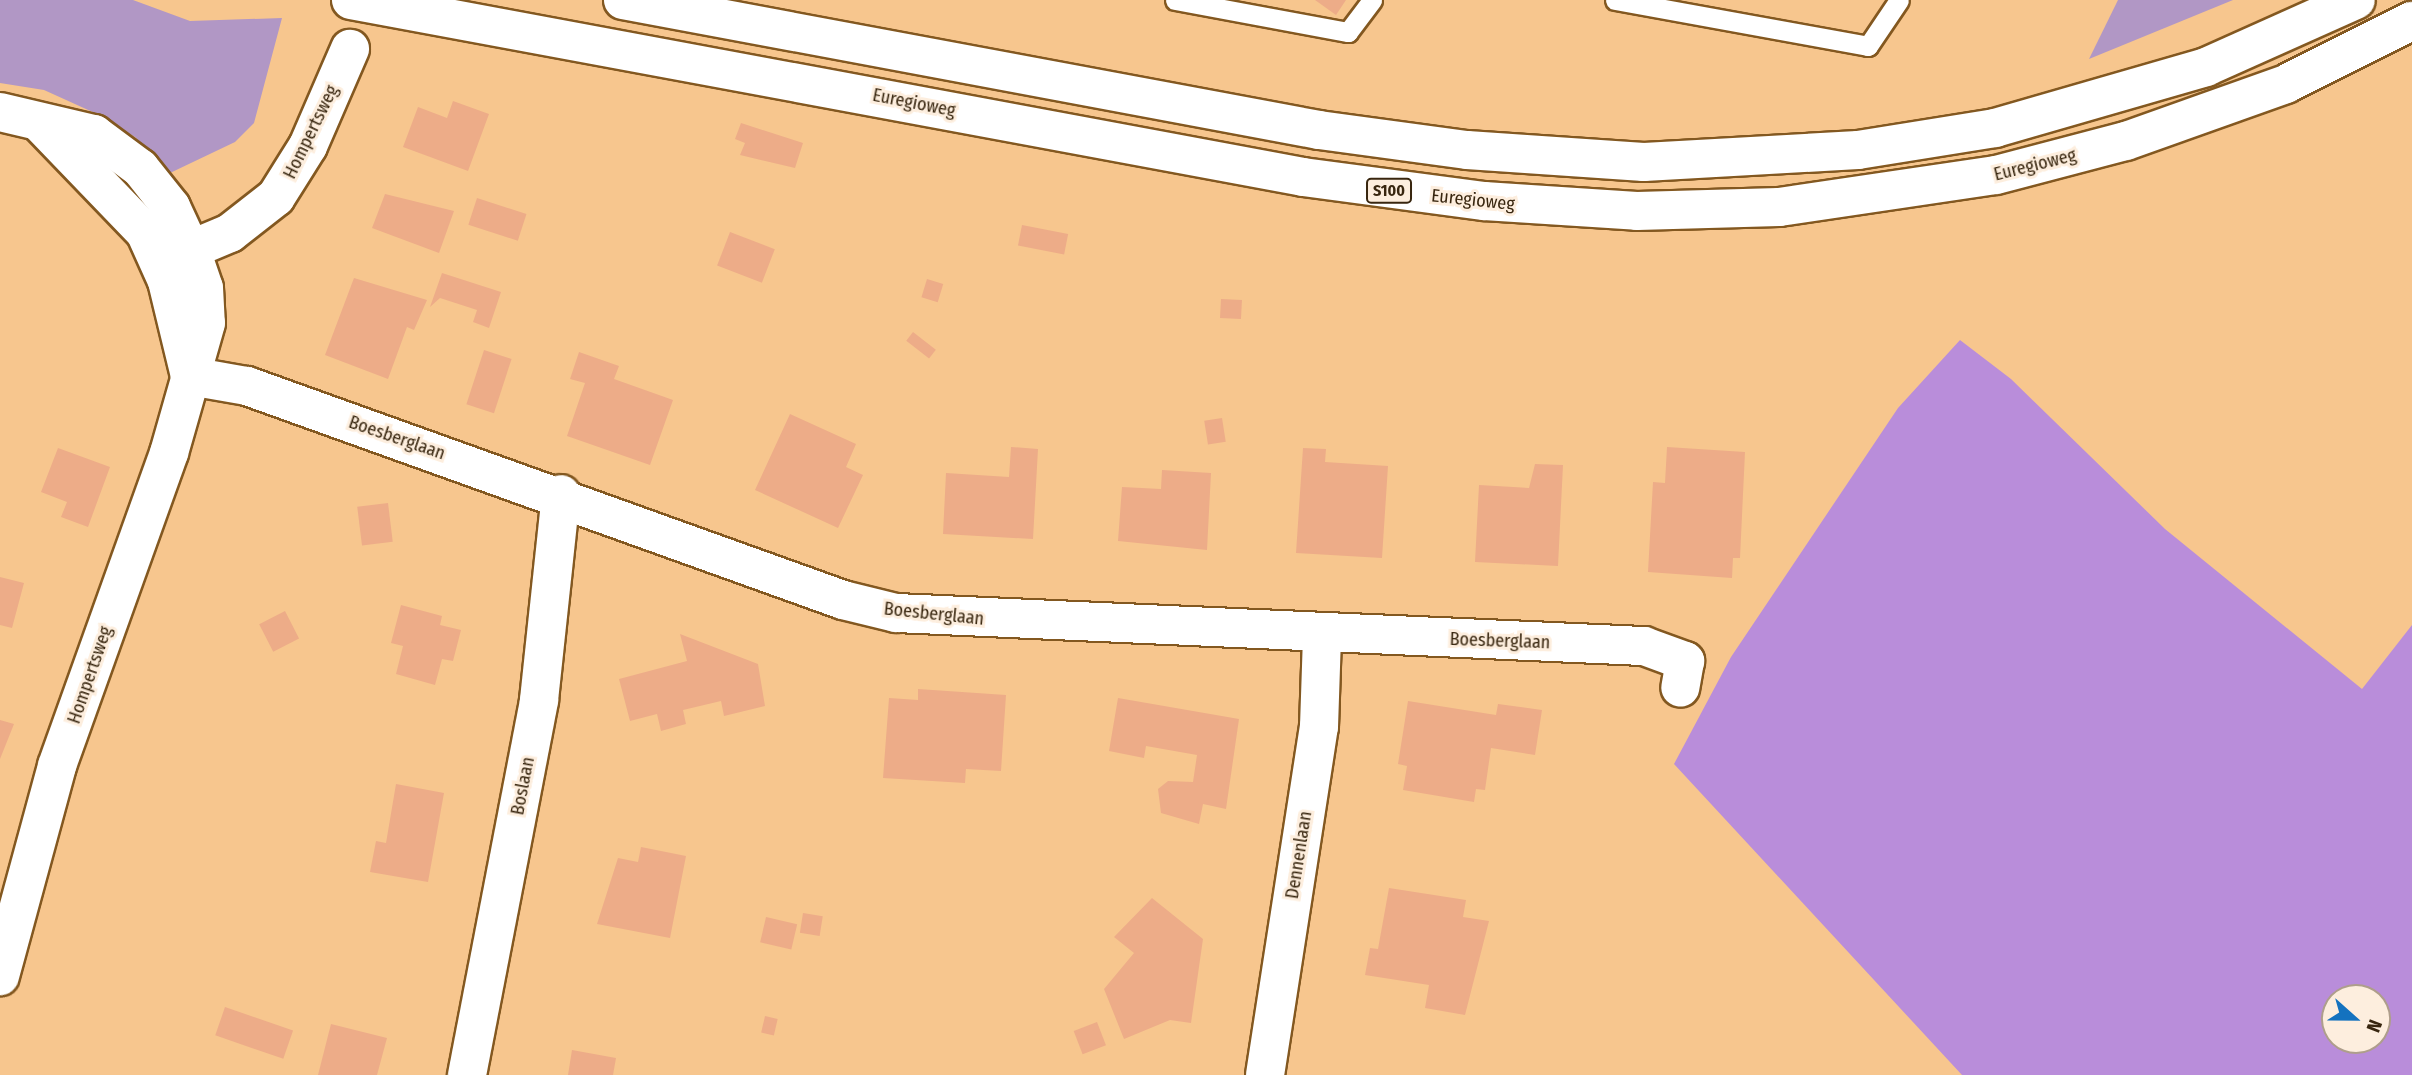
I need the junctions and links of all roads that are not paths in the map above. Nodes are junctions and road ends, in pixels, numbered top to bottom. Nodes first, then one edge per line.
1 (351, 0) edge
2 (623, 0) edge
3 (1175, 0) edge
4 (1372, 0) edge
5 (1615, 0) edge
6 (1899, 0) edge
7 (2356, 0) edge
8 (2412, 21) edge
9 (350, 49) dead end
10 (0, 113) edge
11 (176, 256) junction
12 (190, 376) junction
13 (561, 494) junction
14 (1322, 635) junction
15 (1680, 688) dead end
16 (0, 976) edge
17 (467, 1075) edge
18 (1265, 1075) edge

1 - 8 street, Euregioweg / S100
2 - 7 street
3 - 4 lane
5 - 6 lane
9 - 11 street, Hompertsweg
10 - 11 street, Hompertsweg
11 - 12 street, Hompertsweg
12 - 13 street, Boesberglaan
12 - 16 street, Hompertsweg
13 - 14 street, Boesberglaan
13 - 17 street, Boslaan
14 - 15 street, Boesberglaan
14 - 18 street, Dennenlaan

